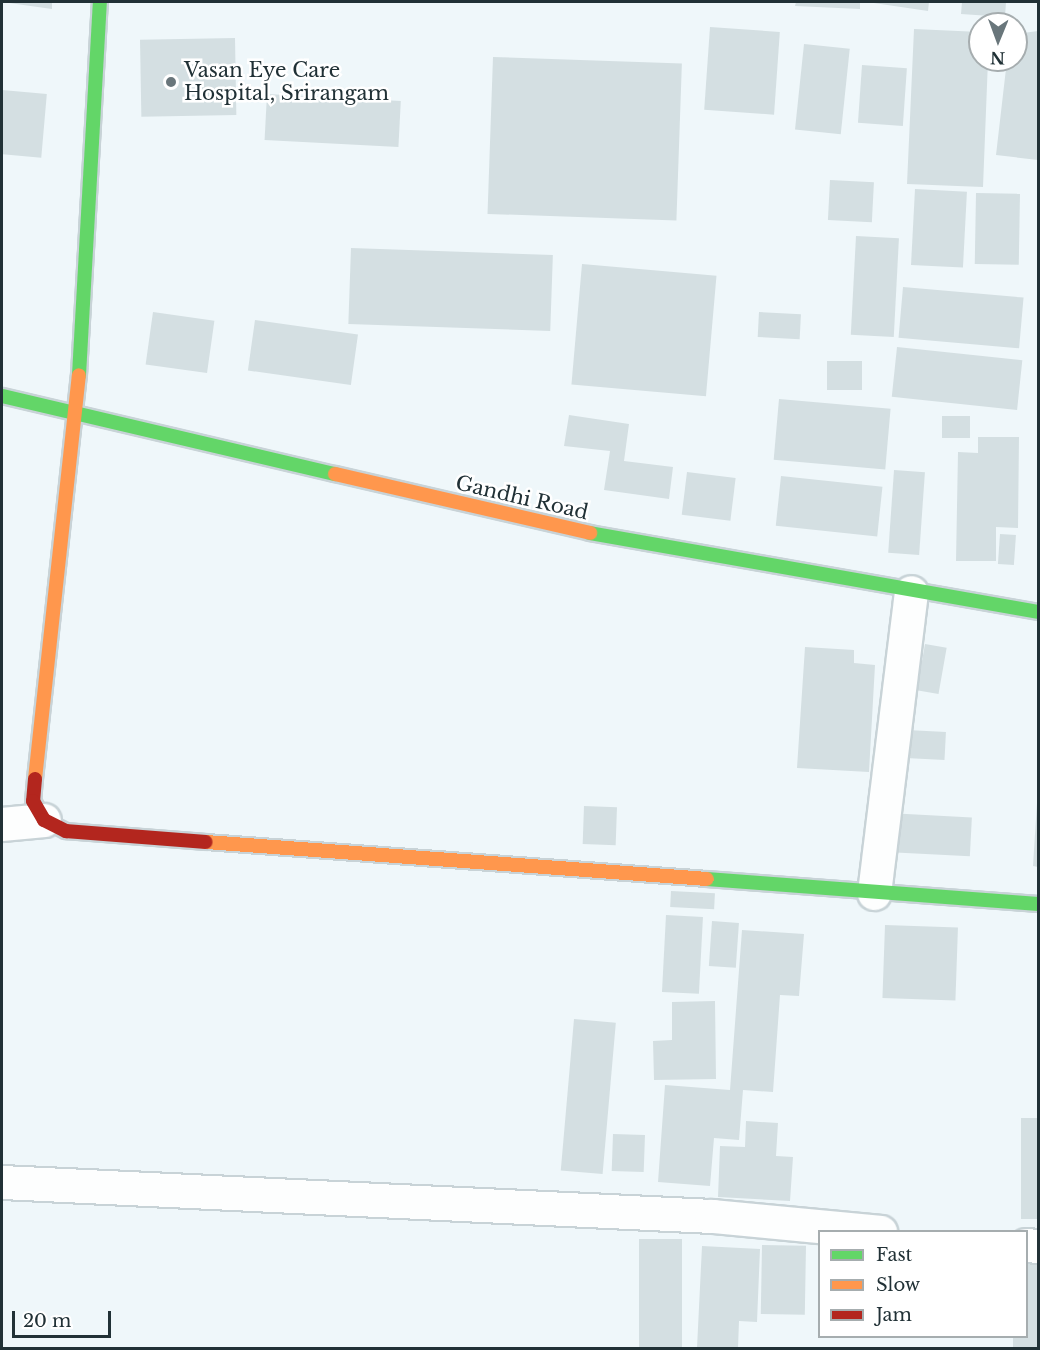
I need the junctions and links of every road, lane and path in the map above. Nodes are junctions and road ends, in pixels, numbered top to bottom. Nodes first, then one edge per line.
1 (100, 2) edge
2 (2, 396) edge
3 (77, 417) junction
4 (911, 592) junction
5 (1038, 612) edge
6 (44, 820) junction
7 (2, 824) edge
8 (874, 893) junction
9 (1038, 904) edge
10 (2, 1182) edge
11 (859, 1230) edge

1 - 3 street
2 - 3 street, Gandhi Road
3 - 4 street, Gandhi Road
3 - 6 street
4 - 5 street, Gandhi Road
4 - 8 street
6 - 7 street
6 - 8 street
8 - 9 street
10 - 11 street

